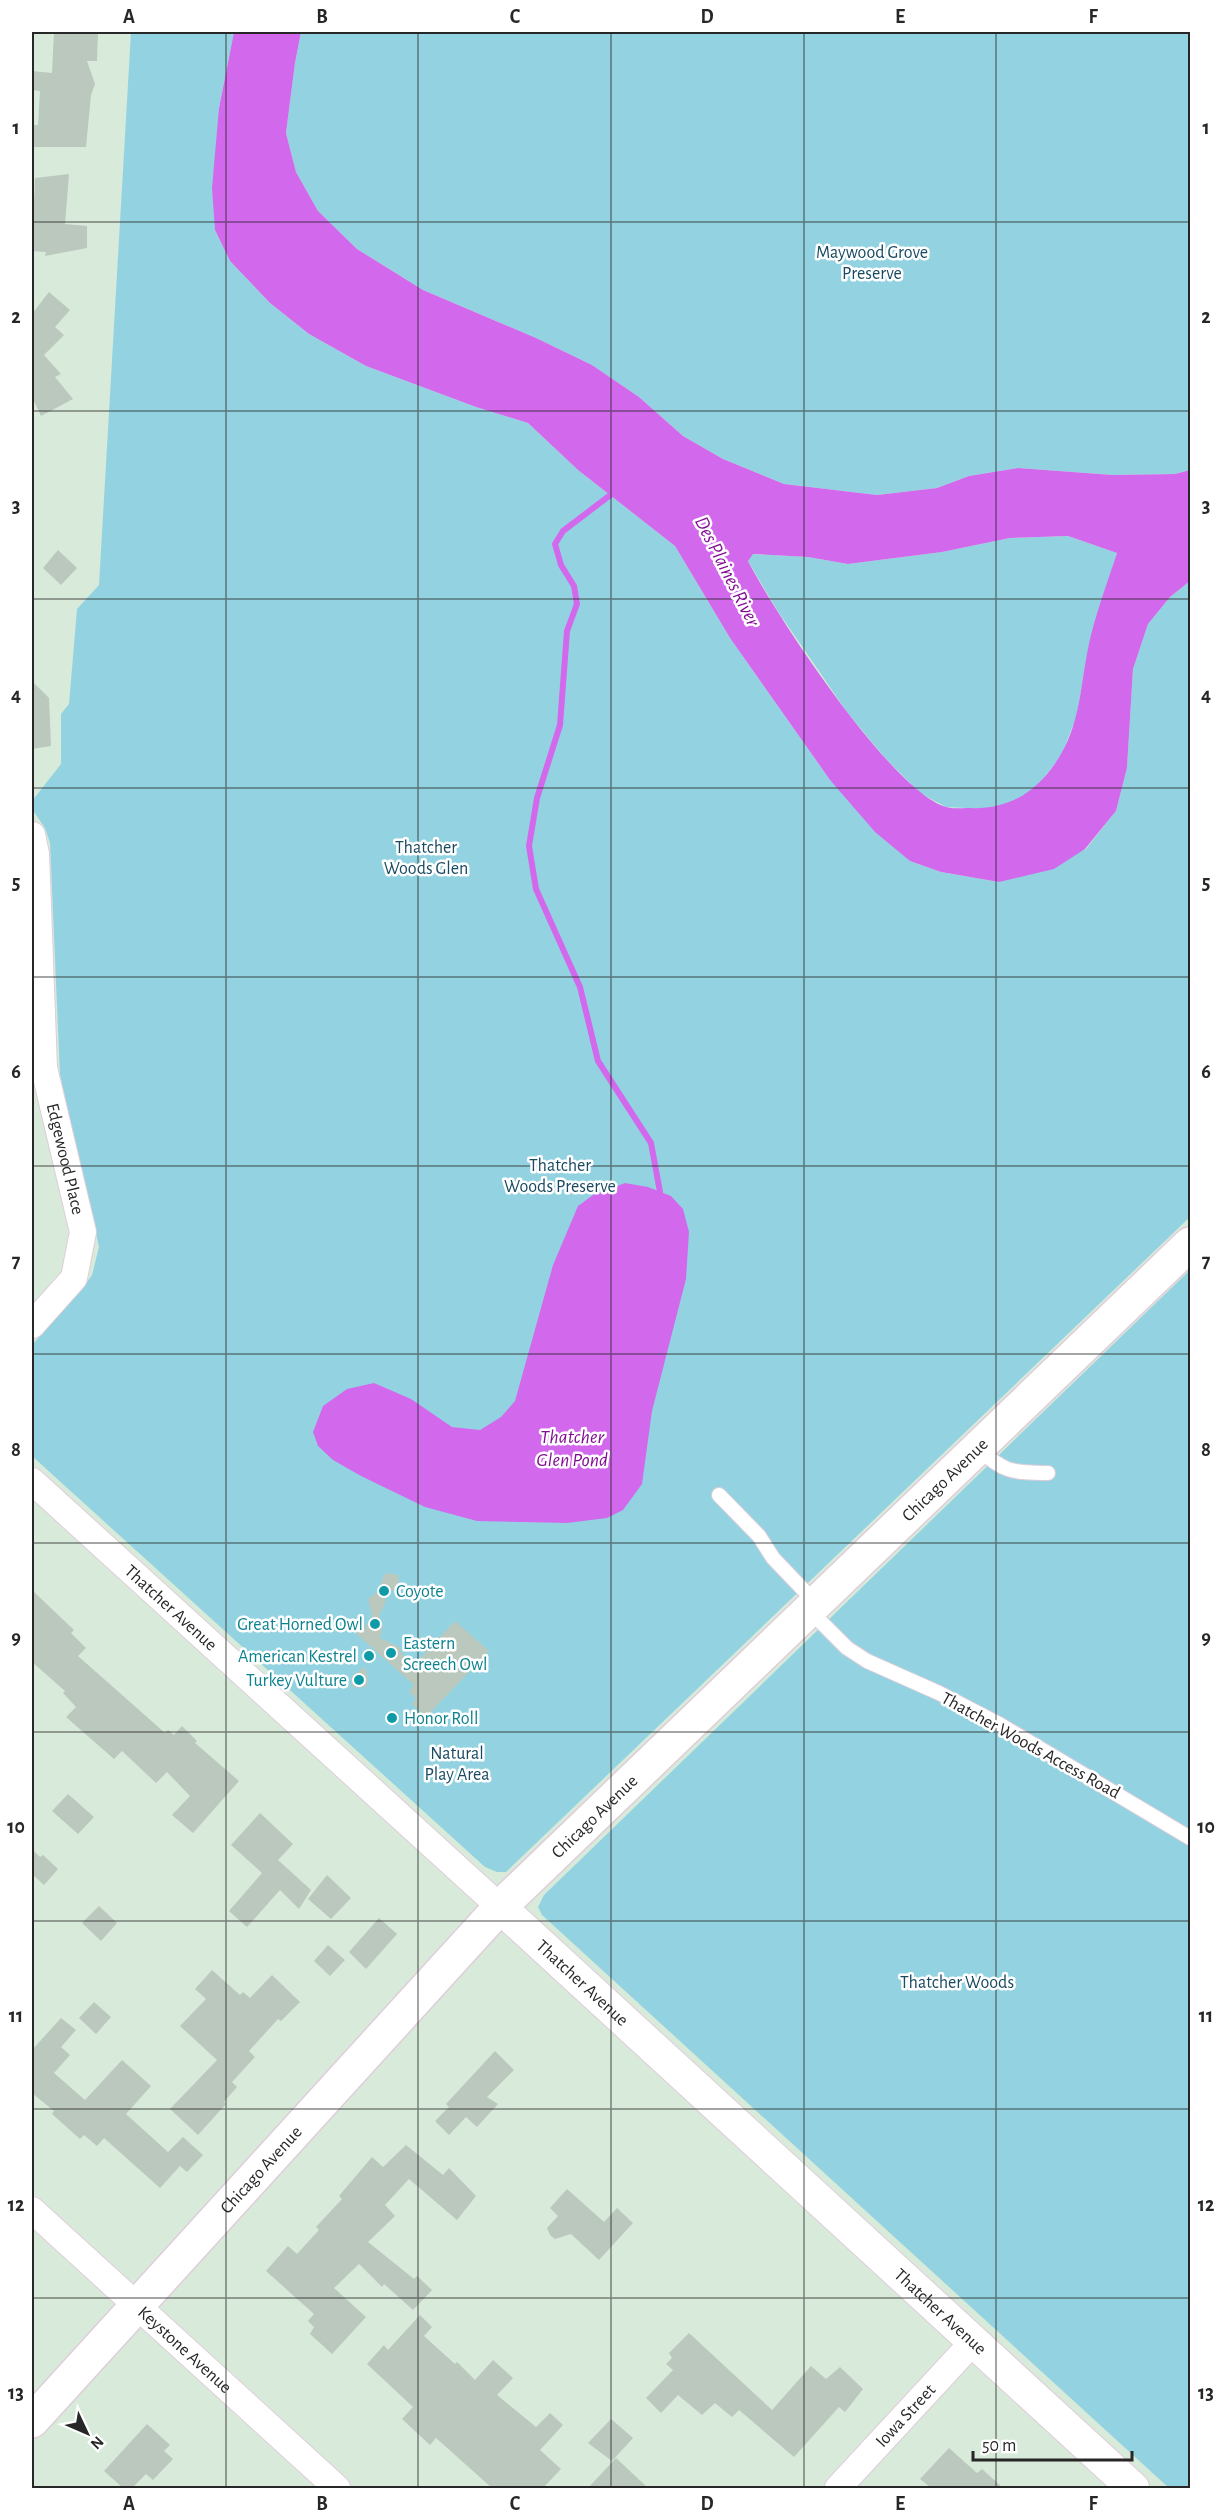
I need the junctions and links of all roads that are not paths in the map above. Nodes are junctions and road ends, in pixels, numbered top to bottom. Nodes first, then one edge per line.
1 (32, 835) edge
2 (1191, 1244) edge
3 (32, 1324) edge
4 (977, 1449) junction
5 (1048, 1473) dead end
6 (32, 1481) edge
7 (719, 1496) dead end
8 (813, 1606) junction
9 (1191, 1838) edge
10 (500, 1907) junction
11 (32, 2210) edge
12 (136, 2306) junction
13 (973, 2342) junction
14 (32, 2421) edge
15 (337, 2488) edge
16 (838, 2488) edge
17 (1133, 2488) edge

1 - 3 street, Edgewood Place
2 - 4 main road, Chicago Avenue
4 - 5 lane
4 - 8 main road, Chicago Avenue
6 - 10 street, Thatcher Avenue
7 - 8 lane, Thatcher Woods Access Road
8 - 9 lane, Thatcher Woods Access Road
8 - 10 main road, Chicago Avenue
10 - 12 main road, Chicago Avenue
10 - 13 street, Thatcher Avenue
11 - 12 street, Keystone Avenue
12 - 14 main road, Chicago Avenue
12 - 15 street, Keystone Avenue
13 - 16 street, Iowa Street
13 - 17 street, Thatcher Avenue

